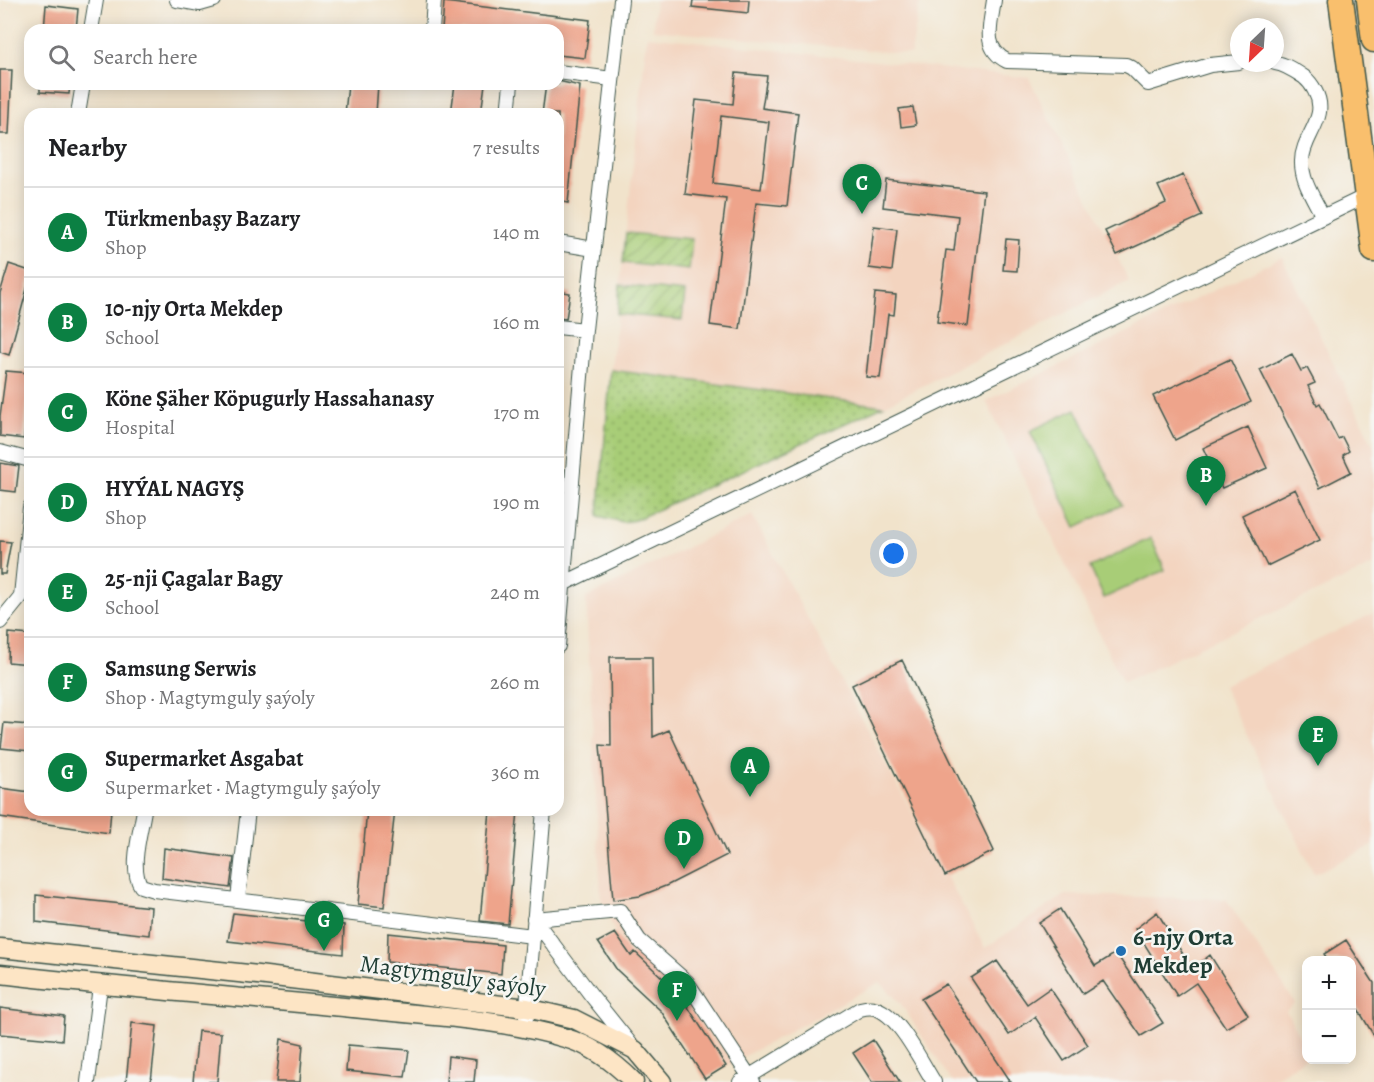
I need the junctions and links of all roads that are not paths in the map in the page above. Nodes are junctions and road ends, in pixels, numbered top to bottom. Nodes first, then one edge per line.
1 (96, 0) edge
2 (177, 0) edge
3 (214, 0) edge
4 (435, 0) edge
5 (621, 0) edge
6 (994, 0) edge
7 (1341, 0) edge
8 (1369, 0) edge
9 (92, 24) edge
10 (433, 24) edge
11 (1374, 40) edge
12 (1230, 63) edge
13 (1284, 67) edge
14 (564, 73) edge
15 (612, 78) junction
16 (82, 90) edge
17 (510, 90) edge
18 (79, 108) edge
19 (509, 108) edge
20 (1366, 196) junction
21 (1323, 217) junction
22 (564, 244) edge
23 (594, 249) junction
24 (1374, 250) edge
25 (564, 328) edge
26 (585, 330) junction
27 (0, 453) edge
28 (24, 459) edge
29 (565, 583) junction
30 (564, 592) edge
31 (24, 599) edge
32 (0, 622) edge
33 (143, 816) edge
34 (247, 816) edge
35 (543, 816) edge
36 (238, 899) junction
37 (534, 919) junction
38 (533, 936) junction
39 (0, 948) edge
40 (0, 974) edge
41 (100, 986) junction
42 (527, 1008) junction
43 (525, 1029) junction
44 (635, 1050) junction
45 (748, 1080) edge
46 (88, 1082) edge
47 (633, 1082) edge
48 (662, 1082) edge
49 (934, 1082) edge

1 - 9 street
2 - 3 street
4 - 10 street
5 - 15 street
6 - 12 street
7 - 20 highway
8 - 11 highway
13 - 21 street
14 - 15 street
15 - 23 street
16 - 18 street
17 - 19 street
20 - 21 street
20 - 24 highway
21 - 29 street
22 - 23 street
23 - 26 street
25 - 26 street
26 - 29 street
27 - 28 street
29 - 30 street
31 - 32 street
33 - 36 street
34 - 36 street
35 - 37 street
36 - 38 street
37 - 38 street
37 - 44 street
37 - 45 street
38 - 42 street
39 - 42 street, Magtymguly şaýoly
40 - 41 street, Magtymguly şaýoly
41 - 43 street, Magtymguly şaýoly
41 - 46 street
42 - 43 street
42 - 44 street, Magtymguly şaýoly
43 - 47 street, Magtymguly şaýoly
44 - 48 street, Magtymguly şaýoly
45 - 49 street

